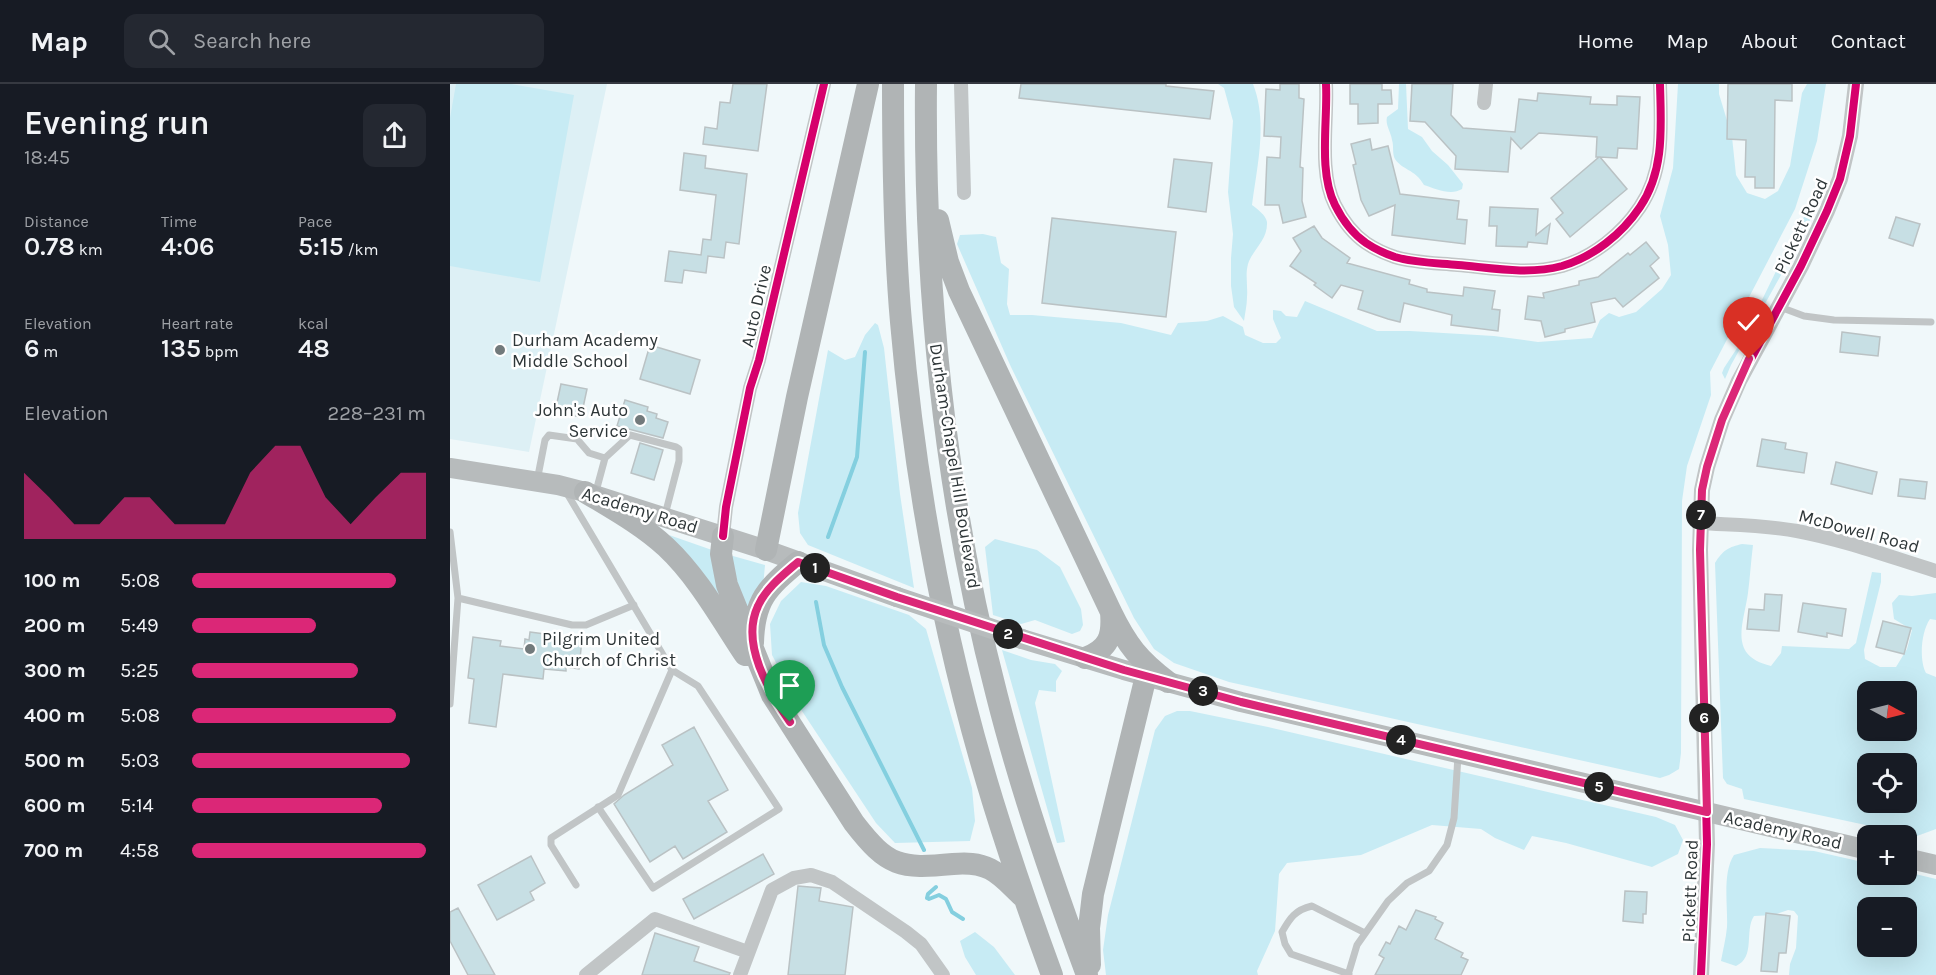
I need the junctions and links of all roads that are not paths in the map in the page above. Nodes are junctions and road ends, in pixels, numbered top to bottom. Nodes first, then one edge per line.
1 (824, 84) edge
2 (868, 84) edge
3 (894, 84) edge
4 (926, 84) edge
5 (961, 84) edge
6 (1326, 84) edge
7 (1486, 84) edge
8 (1660, 84) edge
9 (1856, 84) edge
10 (1484, 104) dead end
11 (926, 138) junction
12 (964, 193) dead end
13 (1778, 306) junction
14 (1931, 322) dead end
15 (605, 458) junction
16 (450, 468) edge
17 (537, 481) junction
18 (562, 486) junction
19 (590, 494) junction
20 (664, 517) junction
21 (1700, 523) junction
22 (450, 532) edge
23 (723, 536) junction
24 (766, 550) junction
25 (798, 562) junction
26 (1936, 571) edge
27 (458, 598) junction
28 (634, 605) junction
29 (1111, 612) junction
30 (753, 650) junction
31 (1085, 658) junction
32 (672, 670) junction
33 (1146, 676) junction
34 (1168, 682) junction
35 (772, 694) junction
36 (450, 704) edge
37 (1459, 753) junction
38 (598, 807) junction
39 (1707, 812) junction
40 (1857, 847) edge
41 (1917, 861) edge
42 (1936, 865) edge
43 (576, 885) dead end
44 (1024, 899) junction
45 (1365, 933) junction
46 (748, 952) junction
47 (1348, 974) edge
48 (586, 975) edge
49 (740, 975) edge
50 (943, 975) edge
51 (1052, 975) edge
52 (1089, 975) edge
53 (1701, 975) edge

1 - 23 street, Auto Drive
2 - 24 main road
3 - 44 main road, Durham-Chapel Hill Boulevard
4 - 11 main road, Durham-Chapel Hill Boulevard
5 - 12 street
6 - 8 street
7 - 10 street
9 - 13 street, Pickett Road
11 - 29 main road
11 - 52 main road, Durham-Chapel Hill Boulevard
13 - 14 lane
13 - 21 street, Pickett Road
15 - 17 lane
15 - 19 lane
15 - 20 lane
16 - 17 main road, Academy Road
17 - 18 main road, Academy Road
18 - 19 main road, Academy Road
18 - 28 lane
19 - 20 main road, Academy Road
19 - 35 main road
20 - 23 main road, Academy Road
21 - 26 street, McDowell Road
21 - 39 street, Pickett Road
22 - 27 lane
23 - 24 main road, Academy Road
23 - 30 main road
24 - 25 main road, Academy Road
25 - 30 main road
25 - 31 main road, Academy Road, bridge
27 - 28 lane
27 - 36 lane
28 - 32 lane
29 - 31 main road
29 - 34 main road
30 - 35 main road
31 - 33 main road, Academy Road
32 - 38 lane
32 - 38 lane
33 - 34 main road, Academy Road
33 - 52 main road
34 - 37 main road, Academy Road
35 - 44 main road
37 - 39 main road, Academy Road
37 - 45 lane
38 - 43 lane
39 - 40 main road, Academy Road
39 - 53 street, Pickett Road
41 - 42 main road
44 - 51 main road, Durham-Chapel Hill Boulevard
45 - 47 lane
45 - 47 lane
46 - 48 street
46 - 49 street
46 - 50 street

